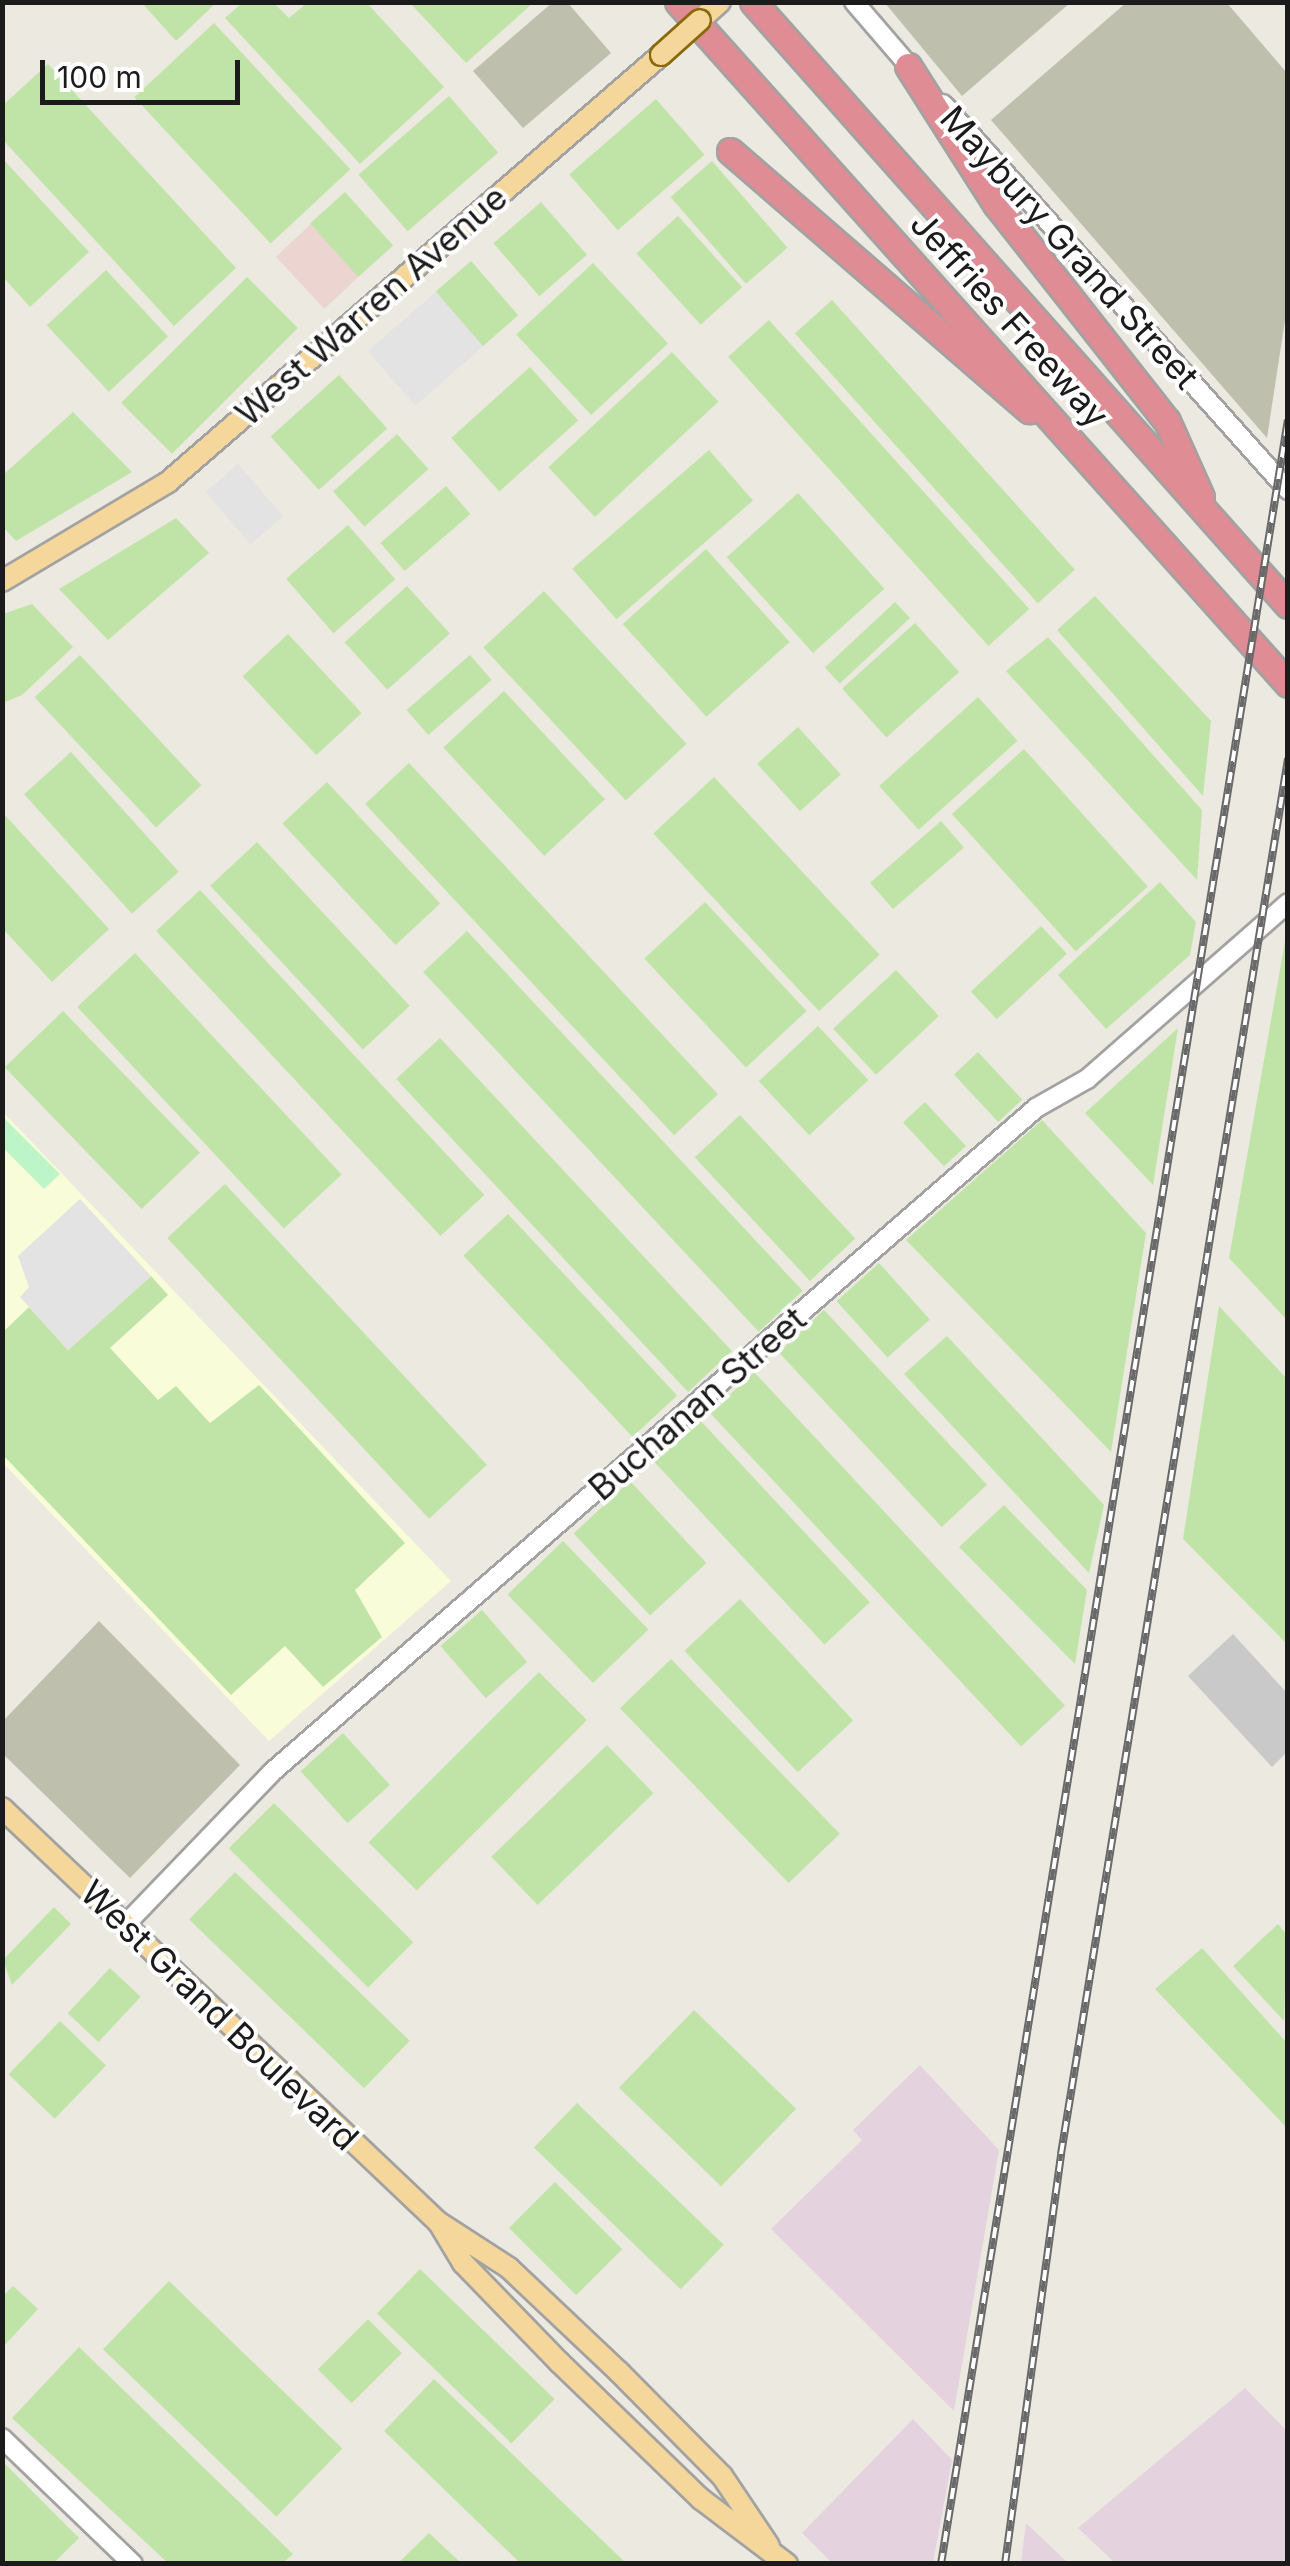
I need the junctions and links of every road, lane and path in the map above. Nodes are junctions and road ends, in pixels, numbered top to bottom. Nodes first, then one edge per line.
1 (720, 2) edge
2 (753, 2) edge
3 (769, 2) edge
4 (854, 2) edge
5 (679, 4) edge
6 (908, 66) junction
7 (822, 80) junction
8 (730, 152) dead end
9 (1084, 454) junction
10 (1288, 490) edge
11 (1203, 502) junction
12 (2, 581) edge
13 (1288, 605) edge
14 (1288, 684) edge
15 (1288, 903) edge
16 (2, 1808) edge
17 (126, 1925) junction
18 (438, 2222) junction
19 (2, 2438) edge
20 (769, 2546) junction
21 (133, 2564) edge
22 (787, 2564) edge

1 - 12 main road, West Warren Avenue, bridge
2 - 7 highway, Jeffries Freeway
3 - 7 highway
4 - 6 street, Maybury Grand Street
5 - 9 highway, Jeffries Freeway
6 - 10 street, Maybury Grand Street
6 - 11 highway
7 - 11 highway, Jeffries Freeway
8 - 9 highway
9 - 14 highway, Jeffries Freeway
11 - 13 highway, Jeffries Freeway
15 - 17 street, Buchanan Street
16 - 17 main road, West Grand Boulevard
17 - 18 main road, West Grand Boulevard
18 - 20 main road, West Grand Boulevard
18 - 20 main road, West Grand Boulevard
19 - 21 street
20 - 22 main road, West Grand Boulevard

